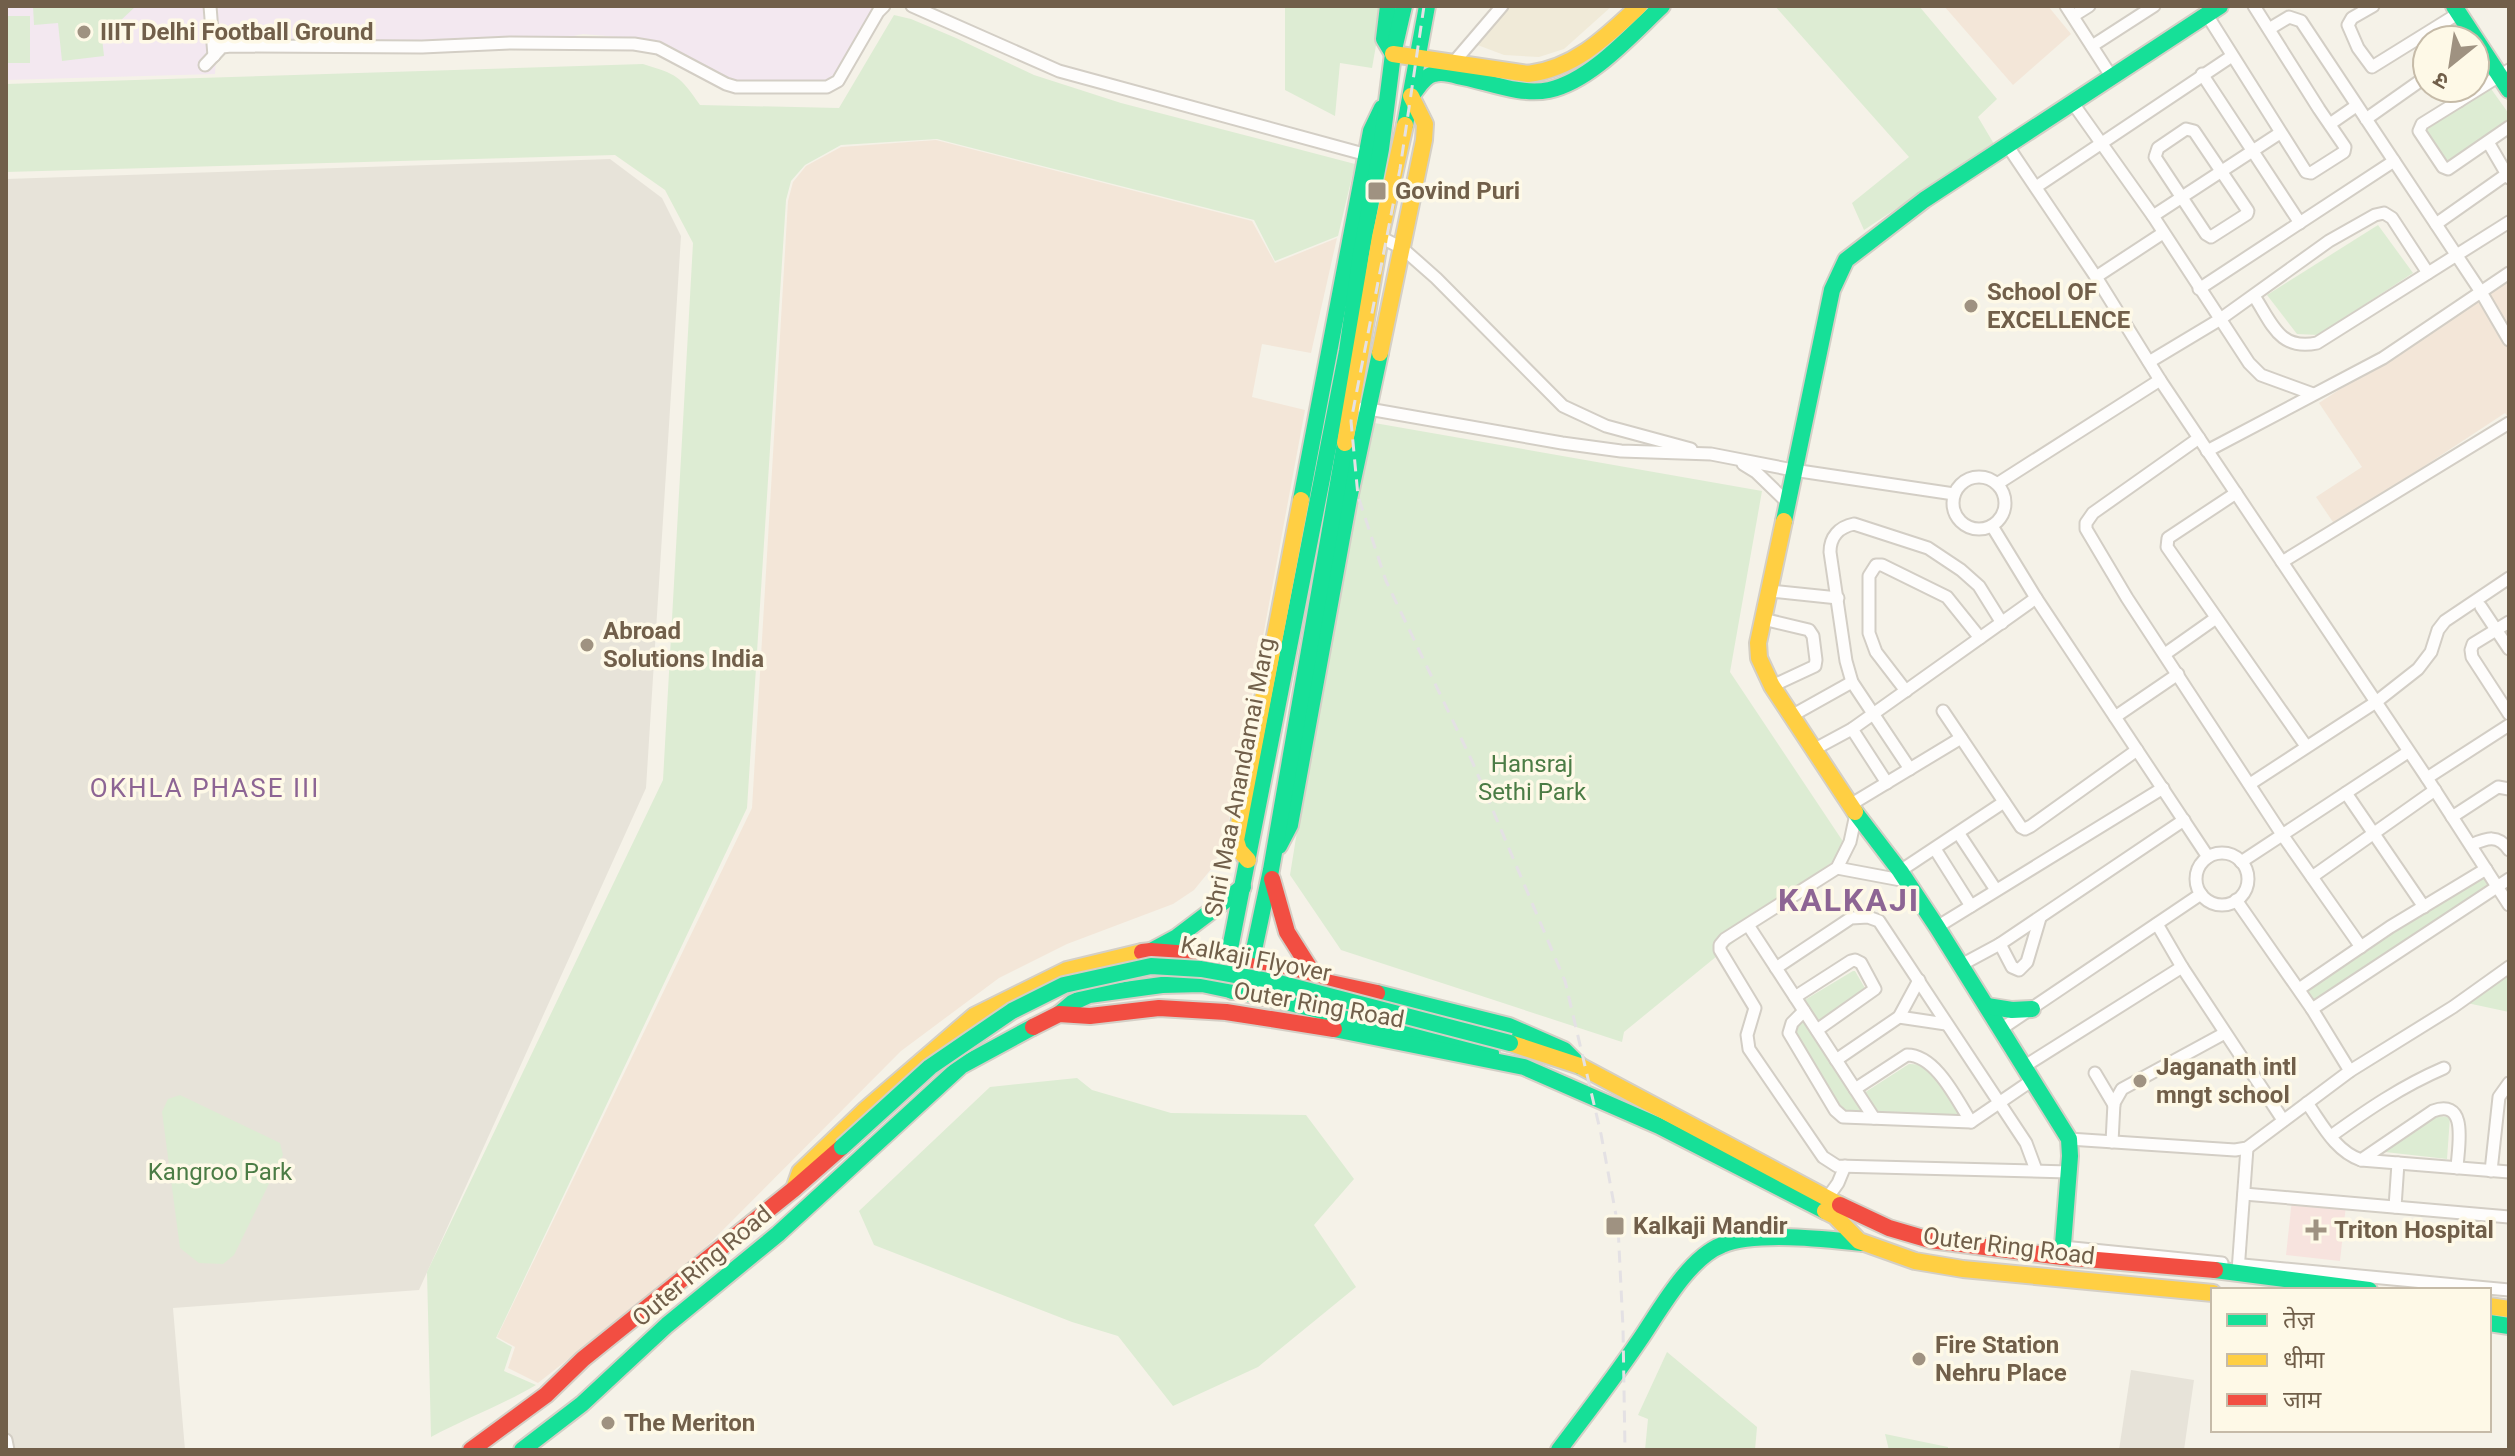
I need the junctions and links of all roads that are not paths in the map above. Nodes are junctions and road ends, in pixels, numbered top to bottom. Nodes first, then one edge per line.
1 (210, 6) edge
2 (884, 6) edge
3 (912, 6) edge
4 (1388, 6) edge
5 (1404, 6) edge
6 (1427, 6) edge
7 (1502, 6) edge
8 (1639, 6) edge
9 (1662, 6) edge
10 (2089, 6) edge
11 (2154, 6) edge
12 (2254, 6) edge
13 (2373, 6) edge
14 (2456, 10) edge
15 (2070, 11) edge
16 (2213, 11) edge
17 (2438, 24) edge
18 (2269, 29) junction
19 (2411, 44) edge
20 (2092, 46) junction
21 (1393, 54) junction
22 (2232, 56) junction
23 (1418, 57) junction
24 (1454, 62) junction
25 (2202, 74) junction
26 (2111, 76) junction
27 (2506, 79) edge
28 (2411, 87) edge
29 (1411, 96) junction
30 (2072, 102) junction
31 (2454, 104) edge
32 (2356, 106) junction
33 (2366, 119) junction
34 (2330, 124) junction
35 (2509, 127) edge
36 (2280, 133) junction
37 (2488, 142) junction
38 (2100, 143) junction
39 (2007, 145) junction
40 (2253, 149) junction
41 (1373, 157) junction
42 (2394, 161) junction
43 (2222, 170) junction
44 (2508, 176) edge
45 (2036, 187) junction
46 (2182, 198) junction
47 (2153, 216) junction
48 (2509, 222) edge
49 (2300, 223) junction
50 (2436, 224) junction
51 (2163, 233) junction
52 (1380, 237) junction
53 (1402, 248) junction
54 (2458, 256) junction
55 (2428, 273) junction
56 (2509, 273) edge
57 (2096, 277) junction
58 (2199, 289) junction
59 (2481, 292) junction
60 (2254, 296) junction
61 (2219, 320) junction
62 (2509, 340) edge
63 (2149, 362) junction
64 (2160, 380) junction
65 (2313, 394) junction
66 (1351, 405) junction
67 (1369, 409) junction
68 (2507, 427) edge
69 (2199, 438) junction
70 (2207, 451) junction
71 (1711, 454) junction
72 (1736, 459) junction
73 (1793, 470) junction
74 (1997, 484) junction
75 (2236, 493) junction
76 (1954, 494) junction
77 (1789, 504) junction
78 (1992, 526) junction
79 (2282, 562) junction
80 (2509, 578) edge
81 (1771, 591) junction
82 (1838, 598) junction
83 (2036, 598) junction
84 (2481, 607) dead end
85 (2216, 618) junction
86 (1763, 619) junction
87 (2509, 622) edge
88 (2002, 623) junction
89 (2496, 629) junction
90 (1980, 638) junction
91 (2509, 649) edge
92 (2165, 654) junction
93 (2178, 674) junction
94 (1852, 682) junction
95 (1772, 686) junction
96 (1906, 691) junction
97 (2376, 702) junction
98 (1943, 711) dead end
99 (1874, 714) junction
100 (2509, 714) edge
101 (1793, 715) junction
102 (2115, 717) junction
103 (2509, 725) edge
104 (1852, 729) junction
105 (1961, 738) junction
106 (2306, 746) junction
107 (1813, 750) junction
108 (2137, 750) junction
109 (2408, 752) junction
110 (1910, 769) junction
111 (2427, 778) junction
112 (1887, 783) junction
113 (2250, 784) junction
114 (2507, 784) edge
115 (2163, 788) junction
116 (2435, 790) junction
117 (2346, 793) junction
118 (2004, 802) junction
119 (1853, 809) junction
120 (2452, 817) junction
121 (2184, 820) junction
122 (2281, 833) junction
123 (2372, 833) junction
124 (1959, 834) junction
125 (2471, 845) junction
126 (1935, 849) junction
127 (2509, 850) edge
128 (2208, 857) junction
129 (1272, 862) junction
130 (2241, 862) junction
131 (1837, 868) junction
132 (2486, 869) junction
133 (1903, 876) junction
134 (2312, 877) junction
135 (2509, 879) edge
136 (2497, 886) junction
137 (1243, 887) junction
138 (1996, 890) junction
139 (2201, 894) junction
140 (2236, 900) junction
141 (2509, 905) edge
142 (1971, 906) junction
143 (2424, 907) junction
144 (2040, 918) junction
145 (2157, 924) junction
146 (1748, 925) junction
147 (1937, 927) junction
148 (2000, 944) junction
149 (2361, 947) junction
150 (1151, 951) junction
151 (1133, 954) junction
152 (1228, 959) junction
153 (1251, 964) junction
154 (1961, 965) junction
155 (2182, 967) junction
156 (2509, 967) edge
157 (1776, 968) junction
158 (1316, 978) junction
159 (1919, 980) junction
160 (1137, 988) junction
161 (2299, 989) junction
162 (1232, 991) junction
163 (1375, 993) junction
164 (1795, 997) junction
165 (1987, 1006) junction
166 (2032, 1009) junction
167 (2312, 1009) junction
168 (1804, 1011) junction
169 (1059, 1014) junction
170 (1899, 1017) junction
171 (1359, 1022) junction
172 (1946, 1024) junction
173 (2001, 1029) junction
174 (1817, 1030) junction
175 (2225, 1033) junction
176 (1836, 1060) junction
177 (1580, 1066) junction
178 (1524, 1067) junction
179 (2444, 1068) dead end
180 (2350, 1071) junction
181 (2030, 1072) junction
182 (2095, 1073) dead end
183 (2509, 1083) edge
184 (1855, 1089) junction
185 (1999, 1103) junction
186 (2307, 1103) junction
187 (2114, 1105) junction
188 (1874, 1118) junction
189 (2283, 1120) junction
190 (1971, 1122) junction
191 (2331, 1136) junction
192 (2069, 1139) junction
193 (2112, 1142) junction
194 (2247, 1148) junction
195 (2361, 1160) junction
196 (2398, 1163) junction
197 (1845, 1166) junction
198 (2457, 1168) junction
199 (2036, 1170) junction
200 (2491, 1171) junction
201 (2069, 1172) junction
202 (2509, 1172) edge
203 (794, 1189) junction
204 (2244, 1194) junction
205 (1828, 1197) junction
206 (2395, 1207) junction
207 (2509, 1217) edge
208 (1862, 1243) junction
209 (2063, 1252) junction
210 (2238, 1268) junction
211 (2357, 1288) edge
212 (2484, 1288) edge
213 (2211, 1293) edge
214 (6, 1440) edge
215 (532, 1448) edge
216 (8, 1450) edge
217 (471, 1450) edge
218 (1559, 1450) edge

1 - 2 street
3 - 41 street
4 - 21 main road
5 - 21 main road
6 - 23 main road, Shri Maa Anandamai Marg
7 - 24 street
8 - 24 main road
9 - 29 main road
10 - 15 street
11 - 20 street
12 - 18 street
13 - 19 street
14 - 17 street
14 - 27 main road
15 - 20 street
16 - 22 street
16 - 26 main road
18 - 32 street
18 - 34 street
20 - 26 street
21 - 23 main road
21 - 41 main road
22 - 25 street
22 - 36 street
23 - 24 main road
23 - 29 main road, Shri Maa Anandamai Marg
25 - 38 street
25 - 40 street
26 - 30 main road
28 - 33 street
29 - 52 main road, Shri Maa Anandamai Marg
29 - 53 main road
30 - 38 street
30 - 39 main road
31 - 37 street
32 - 33 street
32 - 34 street
33 - 42 street
34 - 36 street
35 - 37 street
36 - 40 street
37 - 44 street
38 - 45 street
38 - 47 street
39 - 45 street
39 - 73 main road
40 - 43 street
40 - 49 street
41 - 137 main road, Shri Maa Anandamai Marg
42 - 49 street
42 - 50 street
43 - 46 street
43 - 46 street
43 - 46 street
44 - 50 street
45 - 57 street
46 - 47 street
47 - 51 street
48 - 54 street
49 - 58 street
50 - 54 street
51 - 57 street
51 - 58 street
52 - 53 street
52 - 66 main road, Shri Maa Anandamai Marg
53 - 67 main road
53 - 71 street
54 - 55 street
54 - 59 street
55 - 60 street
55 - 60 street
56 - 59 street
57 - 63 street
58 - 61 street
59 - 62 street
59 - 65 street
60 - 61 street
61 - 63 street
61 - 65 street
63 - 64 street
64 - 69 street
64 - 74 street
65 - 70 street
66 - 67 street
66 - 129 main road, Shri Maa Anandamai Marg
67 - 71 street
67 - 129 main road
68 - 79 street
69 - 70 street
69 - 92 street
70 - 75 street
71 - 72 street
72 - 73 street
72 - 77 street
73 - 76 street
73 - 77 main road
74 - 76 street
74 - 78 street
75 - 79 street
75 - 85 street
76 - 78 street
77 - 81 main road
78 - 83 street
79 - 97 street
80 - 97 street
81 - 82 street
81 - 86 main road
82 - 88 street
82 - 94 street
83 - 88 street
83 - 102 street
84 - 89 street
85 - 92 street
85 - 106 street
86 - 95 main road
86 - 95 street
87 - 89 street
88 - 90 street
89 - 91 street
89 - 100 street
90 - 96 street
90 - 96 street
92 - 93 street
93 - 102 street
93 - 113 street
94 - 99 street
94 - 101 street
95 - 101 main road
96 - 99 street
97 - 106 street
97 - 109 street
98 - 105 street
99 - 104 street
99 - 110 street
101 - 107 main road
102 - 108 street
103 - 111 street
104 - 107 street
104 - 112 street
105 - 110 street
105 - 118 street
106 - 113 street
107 - 119 main road
108 - 115 street
108 - 118 street
109 - 111 street
109 - 117 street
110 - 112 street
111 - 116 street
112 - 119 street
113 - 122 street
114 - 120 street
115 - 121 street
115 - 138 street
116 - 120 street
116 - 123 street
117 - 122 street
117 - 123 street
118 - 124 street
119 - 131 street
119 - 133 main road
120 - 125 street
121 - 128 street
121 - 144 street
122 - 130 street
122 - 134 street
123 - 134 street
123 - 143 street
124 - 126 street
124 - 138 street
125 - 127 street
125 - 132 street
126 - 133 street
126 - 142 street
128 - 130 street
128 - 139 street
129 - 153 main road, Shri Maa Anandamai Marg
129 - 158 main road
130 - 140 street
131 - 133 street
131 - 146 street
132 - 136 street
132 - 143 street
133 - 147 main road
134 - 149 street
135 - 136 street
136 - 141 street
136 - 167 street
137 - 150 main road
137 - 152 main road, Shri Maa Anandamai Marg
138 - 142 street
139 - 140 street
139 - 145 street
140 - 161 street
142 - 147 street
143 - 149 street
144 - 148 street
144 - 148 street
145 - 155 street
145 - 166 street
146 - 157 street
146 - 197 street
147 - 154 main road
148 - 154 street
149 - 161 street
150 - 151 main road
150 - 152 main road
151 - 160 main road
151 - 203 main road
152 - 153 main road
152 - 162 main road, Shri Maa Anandamai Marg
153 - 158 main road
153 - 162 main road, Shri Maa Anandamai Marg
154 - 165 main road
155 - 175 street
155 - 181 street
156 - 180 street
157 - 159 street
157 - 164 street
158 - 163 main road
159 - 170 street
159 - 172 street
160 - 162 main road
160 - 169 main road
161 - 167 street
162 - 171 main road
163 - 171 main road
163 - 177 main road
164 - 168 street
164 - 174 street
165 - 166 main road
165 - 173 main road
166 - 173 street
167 - 180 street
168 - 174 street
168 - 188 street
169 - 178 main road, Outer Ring Road
169 - 215 main road, Outer Ring Road
170 - 172 street
170 - 176 street
171 - 178 main road
172 - 185 street
173 - 181 main road
174 - 176 street
175 - 187 street
175 - 189 street
176 - 184 street
177 - 203 main road, Kalkaji Flyover, bridge
177 - 205 main road, Outer Ring Road
178 - 208 main road, Outer Ring Road
179 - 191 street
180 - 186 street
181 - 185 street
181 - 192 main road
182 - 187 street
183 - 200 street
184 - 188 street
184 - 190 street
185 - 190 street
185 - 199 street
186 - 189 street
186 - 191 street
187 - 193 street
188 - 190 street
189 - 194 street
191 - 195 street
192 - 193 street
192 - 201 main road
193 - 194 street
194 - 204 street
195 - 196 street
195 - 198 street
196 - 198 street
196 - 206 street
197 - 199 street
197 - 205 street
198 - 200 street
199 - 201 street
200 - 202 street
201 - 209 main road
203 - 217 main road, Outer Ring Road
204 - 206 street
204 - 210 street
205 - 209 main road, Outer Ring Road
206 - 207 street
208 - 213 main road, Outer Ring Road
208 - 218 main road
209 - 210 main road, Outer Ring Road
210 - 211 main road, Outer Ring Road
210 - 212 street
214 - 216 street

